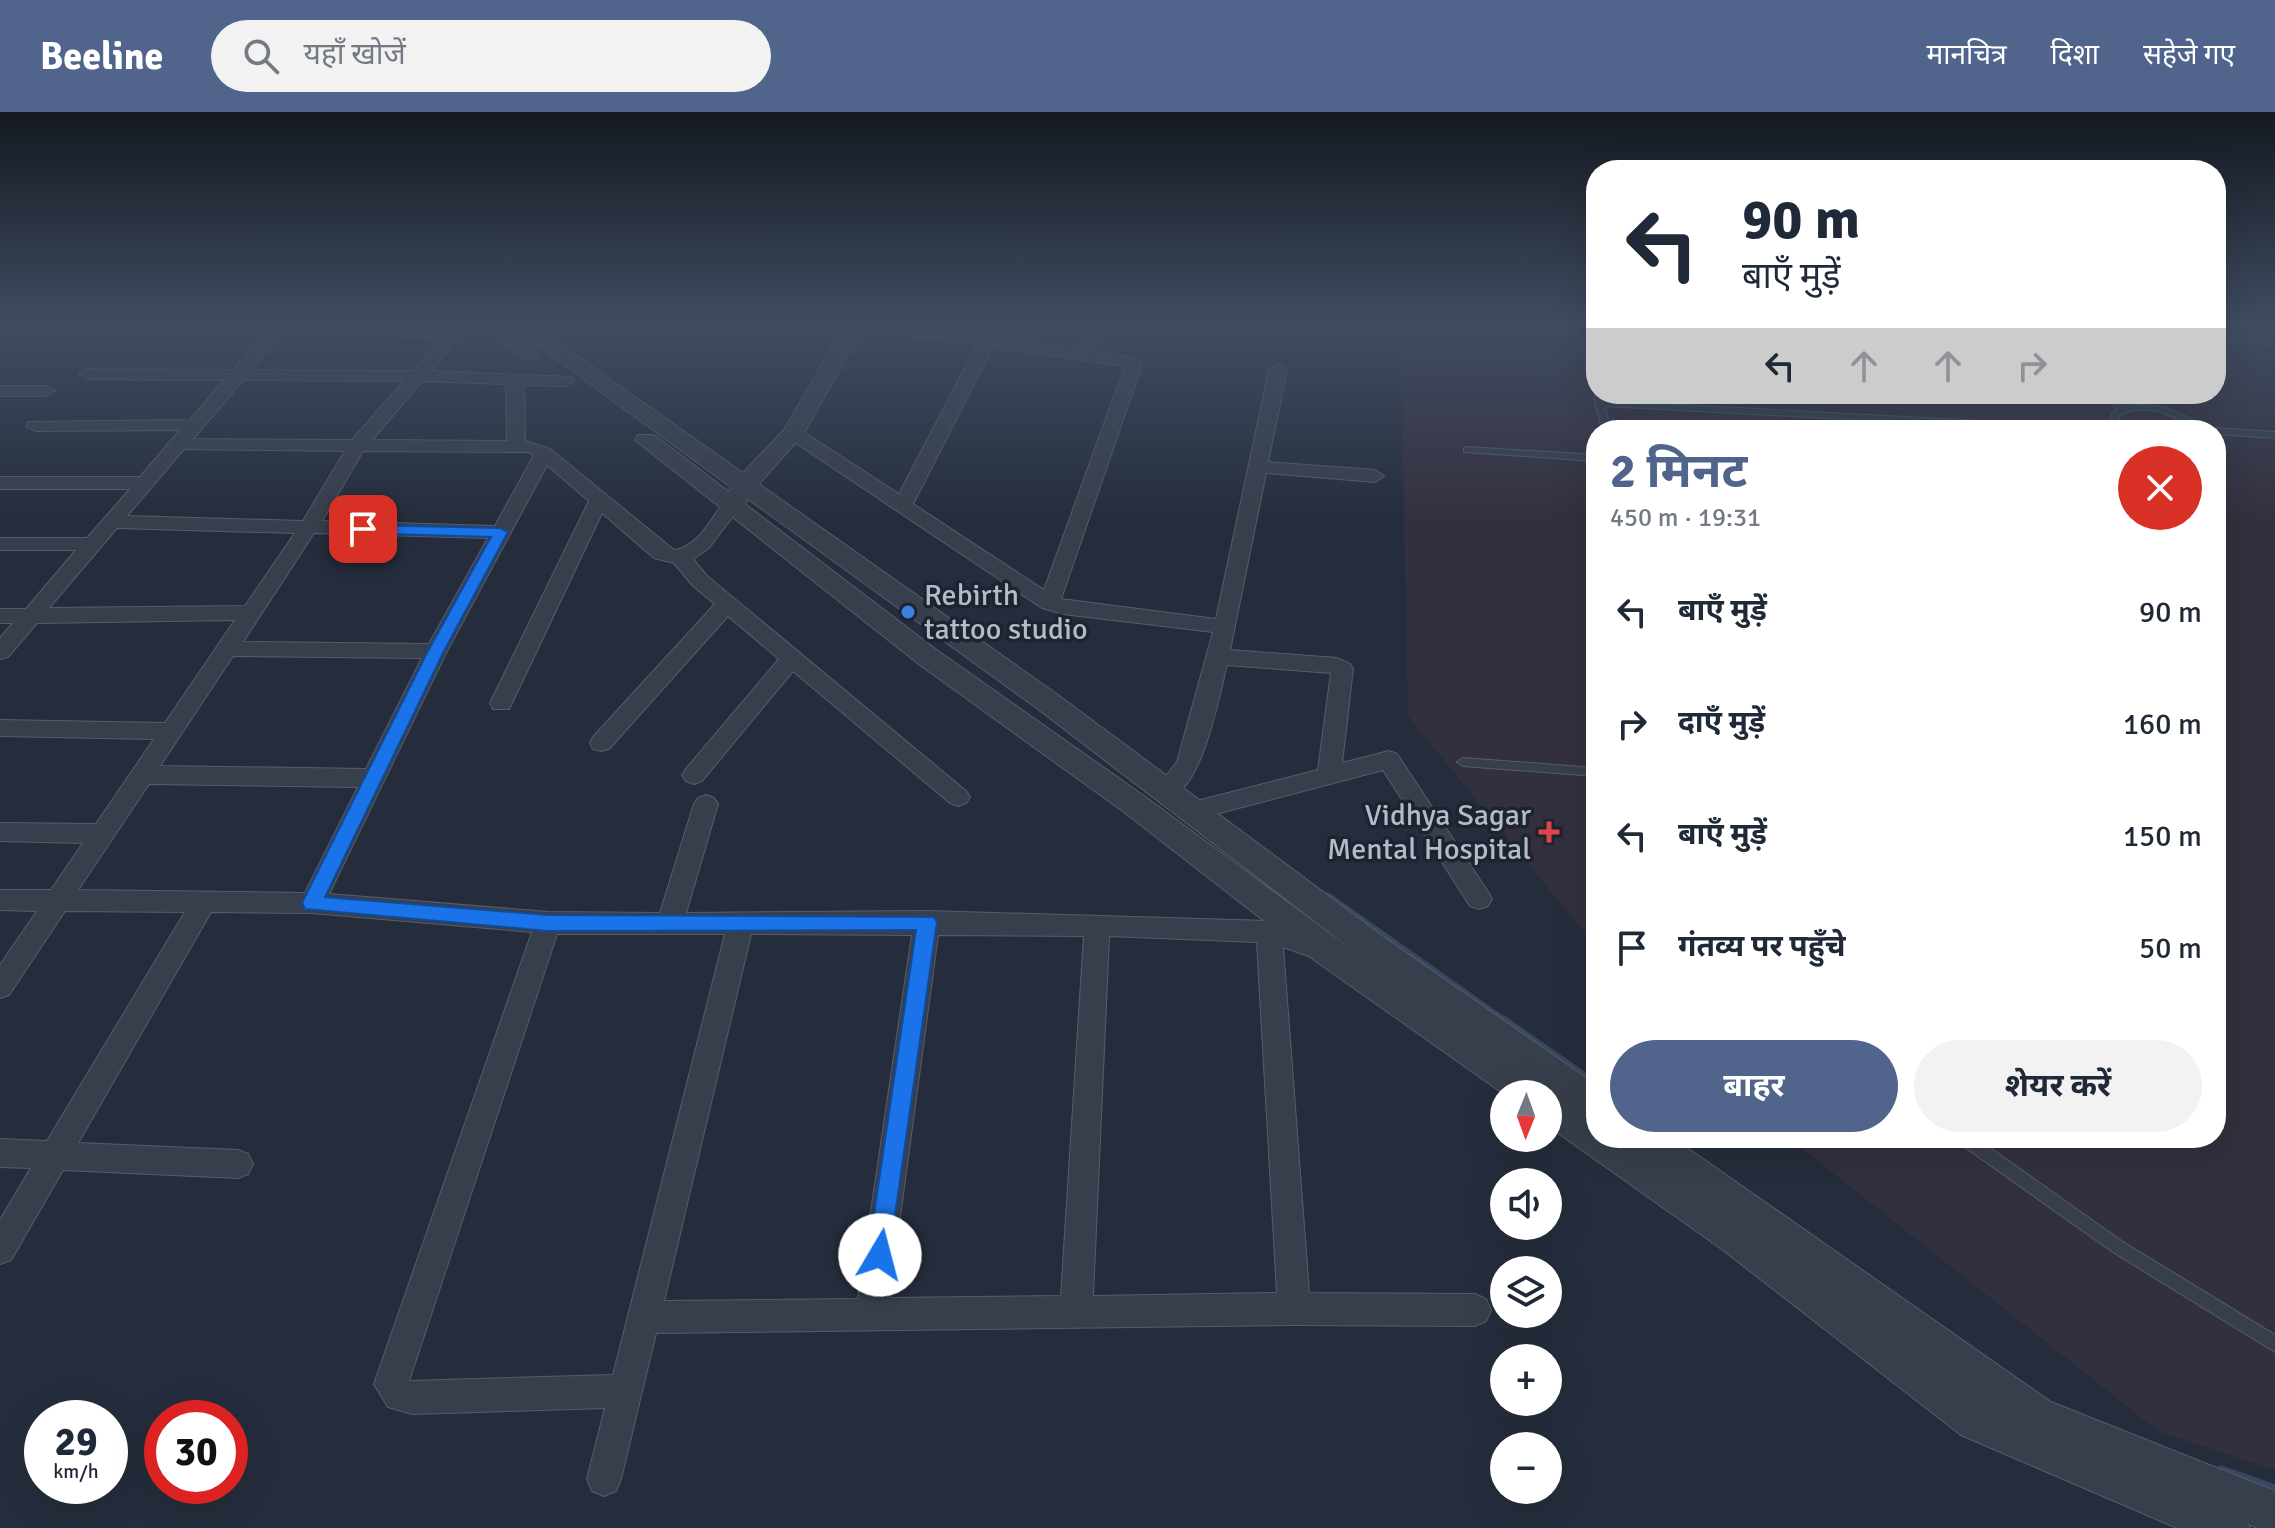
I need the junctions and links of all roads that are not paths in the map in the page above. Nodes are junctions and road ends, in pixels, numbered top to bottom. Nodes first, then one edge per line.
1 (226, 389) edge
2 (405, 389) edge
3 (515, 389) edge
4 (577, 389) edge
5 (602, 389) edge
6 (818, 389) edge
7 (963, 389) edge
8 (1125, 389) edge
9 (1274, 389) edge
10 (0, 391) edge
11 (46, 391) dead end
12 (1714, 404) edge
13 (2117, 404) edge
14 (2155, 404) edge
15 (2159, 409) junction
16 (2121, 410) junction
17 (1921, 420) edge
18 (2114, 420) edge
19 (2186, 420) edge
20 (195, 425) junction
21 (35, 426) dead end
22 (2226, 432) edge
23 (793, 433) junction
24 (2275, 435) edge
25 (178, 444) junction
26 (516, 445) junction
27 (357, 446) junction
28 (1467, 450) dead end
29 (544, 453) junction
30 (1586, 457) edge
31 (1259, 467) junction
32 (1375, 476) dead end
33 (0, 483) edge
34 (145, 483) junction
35 (738, 495) junction
36 (599, 500) junction
37 (902, 506) junction
38 (111, 522) junction
39 (308, 528) junction
40 (500, 532) junction
41 (0, 544) edge
42 (93, 544) junction
43 (681, 558) junction
44 (1049, 603) junction
45 (727, 604) junction
46 (250, 613) junction
47 (31, 615) junction
48 (0, 616) edge
49 (1226, 627) junction
50 (226, 649) junction
51 (436, 651) junction
52 (0, 652) edge
53 (1218, 657) junction
54 (792, 658) junction
55 (501, 703) dead end
56 (0, 728) edge
57 (171, 731) junction
58 (601, 743) dead end
59 (1463, 762) dead end
60 (1586, 771) edge
61 (141, 775) junction
62 (694, 775) dead end
63 (1329, 775) junction
64 (374, 778) junction
65 (1167, 790) junction
66 (958, 797) dead end
67 (706, 804) dead end
68 (1193, 811) junction
69 (0, 832) edge
70 (102, 834) junction
71 (1479, 899) dead end
72 (0, 900) edge
73 (60, 900) junction
74 (204, 902) junction
75 (312, 903) junction
76 (670, 922) junction
77 (741, 922) junction
78 (927, 922) junction
79 (548, 923) junction
80 (1097, 925) junction
81 (1269, 932) junction
82 (1329, 952) junction
83 (0, 987) edge
84 (1513, 1080) edge
85 (1586, 1098) edge
86 (1562, 1115) edge
87 (1586, 1132) edge
88 (1609, 1148) edge
89 (1657, 1148) edge
90 (1978, 1148) edge
91 (0, 1153) edge
92 (57, 1154) junction
93 (238, 1164) dead end
94 (0, 1249) edge
95 (1294, 1309) junction
96 (1475, 1310) dead end
97 (1076, 1311) junction
98 (871, 1316) junction
99 (644, 1317) junction
100 (2275, 1344) edge
101 (626, 1391) junction
102 (604, 1479) dead end
103 (2275, 1513) edge
104 (2228, 1528) edge

1 - 20 street
2 - 27 street
3 - 26 street
4 - 35 street
5 - 35 street
6 - 23 street
7 - 37 street
8 - 44 street
9 - 31 street
10 - 11 street
12 - 17 lane
13 - 16 lane
14 - 15 lane
15 - 16 lane
15 - 19 lane
16 - 18 lane
20 - 21 street
20 - 25 street
22 - 24 lane
23 - 35 street
23 - 37 street
25 - 27 street
25 - 34 street
26 - 27 street
26 - 29 street
27 - 39 street
28 - 30 lane
29 - 36 street
29 - 40 street
31 - 32 street
31 - 49 street
33 - 34 street
34 - 38 street
35 - 43 street
35 - 65 street
35 - 82 street
36 - 43 street
36 - 55 street
37 - 44 street
38 - 39 street
38 - 42 street
39 - 40 street
39 - 46 street
40 - 51 street
41 - 42 street
42 - 47 street
43 - 45 street
44 - 49 street
45 - 54 street
45 - 58 street
46 - 47 street
46 - 50 street
47 - 48 street
47 - 52 street
49 - 53 street
50 - 51 street
50 - 57 street
51 - 64 street
53 - 63 street
53 - 65 street
54 - 62 street
54 - 66 street
56 - 57 street
57 - 61 street
59 - 60 lane
61 - 64 street
61 - 70 street
63 - 68 street
63 - 71 street
64 - 75 street
65 - 68 street
67 - 76 street
68 - 85 street
69 - 70 street
70 - 73 street
72 - 73 street
73 - 74 street
73 - 83 street
74 - 75 street
74 - 92 street
75 - 79 street
76 - 77 street
76 - 79 street
77 - 78 street
77 - 99 street
78 - 80 street
78 - 98 street
79 - 101 street
80 - 81 street
80 - 97 street
81 - 82 street
81 - 95 street
82 - 84 street
86 - 87 street
88 - 104 street
89 - 103 street
90 - 100 lane
91 - 92 street
92 - 93 street
92 - 94 street
95 - 96 street
95 - 97 street
97 - 98 street
98 - 99 street
99 - 101 street
101 - 102 street

